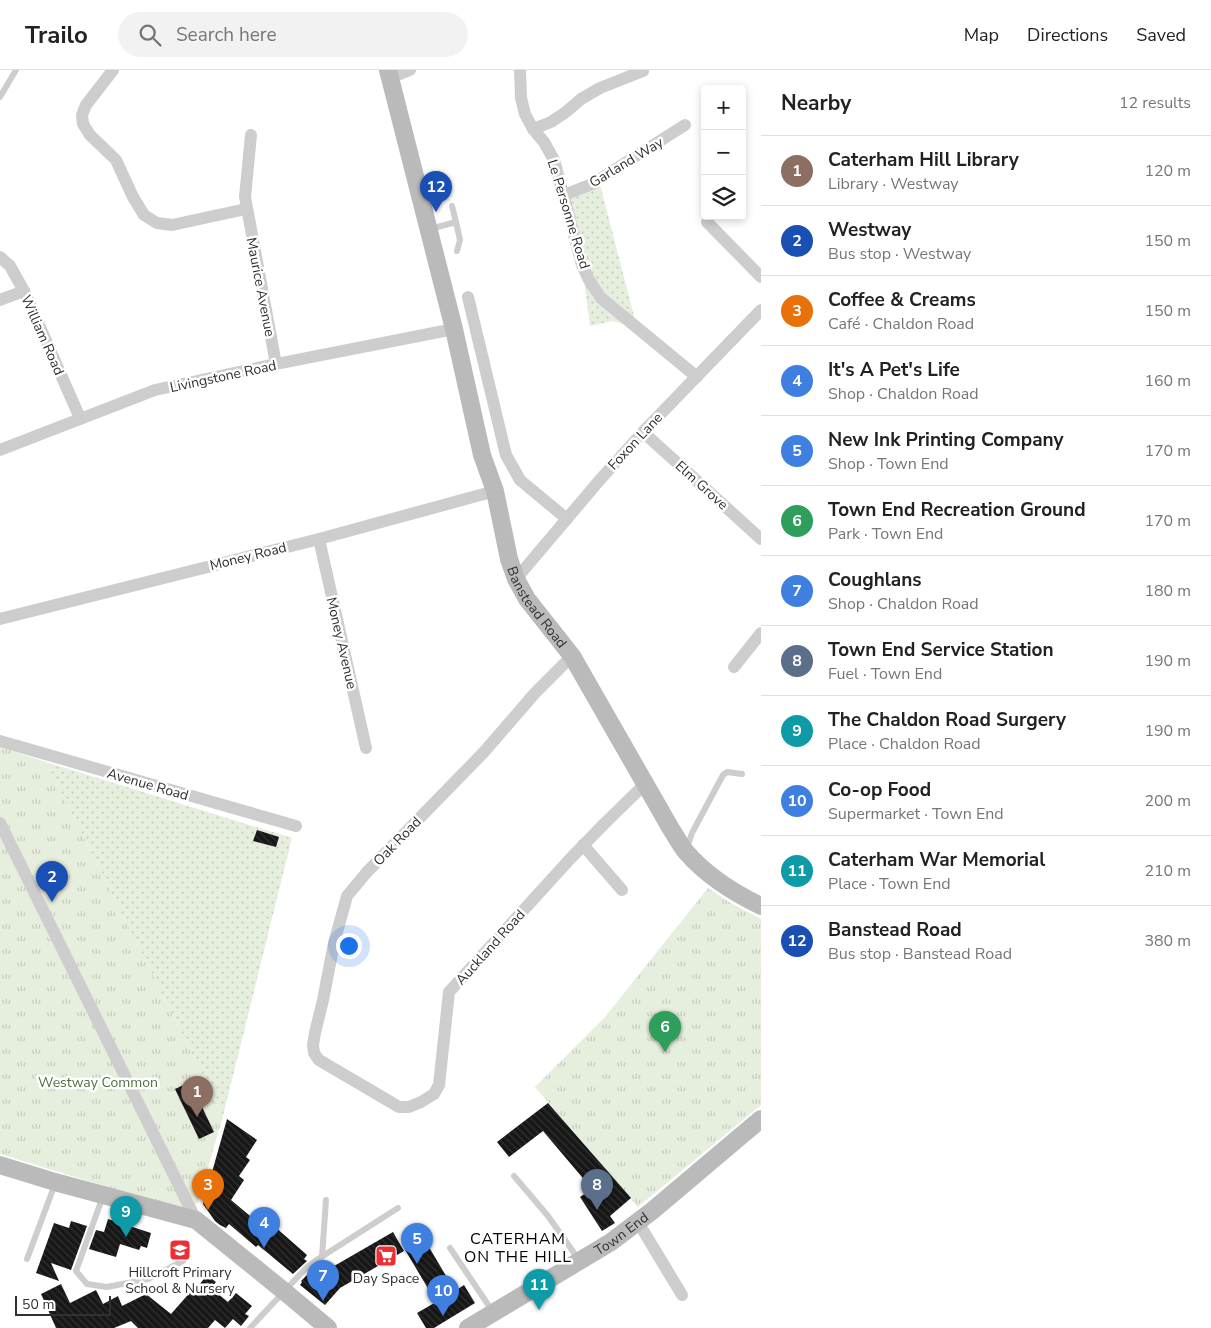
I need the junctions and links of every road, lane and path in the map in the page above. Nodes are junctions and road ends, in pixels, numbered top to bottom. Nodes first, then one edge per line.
1 (16, 70) edge
2 (113, 70) edge
3 (410, 70) edge
4 (520, 70) edge
5 (643, 71) edge
6 (389, 74) edge
7 (0, 97) edge
8 (686, 125) dead end
9 (533, 129) junction
10 (251, 135) dead end
11 (564, 194) junction
12 (452, 206) dead end
13 (246, 209) junction
14 (456, 222) junction
15 (707, 222) dead end
16 (428, 229) junction
17 (457, 251) dead end
18 (0, 257) edge
19 (761, 276) edge
20 (24, 291) junction
21 (468, 297) dead end
22 (0, 300) edge
23 (759, 315) edge
24 (454, 329) junction
25 (276, 364) junction
26 (697, 378) junction
27 (80, 418) junction
28 (643, 432) junction
29 (0, 450) edge
30 (495, 491) junction
31 (567, 518) junction
32 (319, 539) junction
33 (761, 539) edge
34 (516, 579) junction
35 (0, 619) edge
36 (761, 633) edge
37 (572, 656) junction
38 (734, 667) dead end
39 (0, 741) edge
40 (366, 748) dead end
41 (742, 774) dead end
42 (645, 784) junction
43 (0, 823) edge
44 (296, 826) dead end
45 (583, 845) junction
46 (685, 851) junction
47 (622, 890) dead end
48 (761, 906) edge
49 (328, 1066) joint
50 (761, 1120) edge
51 (0, 1165) edge
52 (514, 1176) dead end
53 (55, 1182) junction
54 (103, 1195) junction
55 (326, 1200) dead end
56 (398, 1208) dead end
57 (196, 1220) junction
58 (638, 1222) junction
59 (450, 1248) dead end
60 (322, 1257) junction
61 (27, 1259) dead end
62 (183, 1261) dead end
63 (580, 1261) junction
64 (285, 1292) junction
65 (682, 1296) dead end
66 (493, 1313) junction
67 (250, 1328) edge
68 (328, 1328) edge
69 (468, 1328) edge

1 - 7 lane
2 - 13 street
3 - 6 street
4 - 9 street, Le Personne Road
5 - 9 street
6 - 16 main road, Banstead Road
8 - 11 street, Garland Way
9 - 11 street, Le Personne Road
10 - 13 street, Maurice Avenue
11 - 26 street, Le Personne Road
12 - 14 lane
13 - 25 street, Maurice Avenue
14 - 16 lane
14 - 17 lane
15 - 19 street
16 - 24 main road, Banstead Road
18 - 20 street, William Road
20 - 22 street
20 - 27 street, William Road
21 - 31 street
23 - 26 street, Foxon Lane
24 - 25 street, Livingstone Road
24 - 30 main road, Banstead Road
25 - 27 street, Livingstone Road
26 - 28 street, Foxon Lane
27 - 29 street, Livingstone Road
28 - 31 street, Foxon Lane
28 - 33 street, Elm Grove
30 - 32 street, Money Road
30 - 34 main road, Banstead Road
31 - 34 street, Foxon Lane
32 - 35 street, Money Road
32 - 40 street, Money Avenue
34 - 37 main road, Banstead Road
36 - 38 street
37 - 42 main road, Banstead Road
37 - 49 street, Oak Road
39 - 44 street, Avenue Road
41 - 46 lane
42 - 45 street, Auckland Road
42 - 46 main road, Banstead Road
43 - 57 street
45 - 47 street
45 - 49 street, Auckland Road
46 - 48 main road, Banstead Road
50 - 58 main road, Town End
51 - 53 main road
52 - 63 lane
53 - 54 main road
53 - 61 lane
54 - 57 main road
54 - 62 lane
55 - 60 lane
56 - 60 lane
57 - 64 main road
58 - 63 main road, Town End
58 - 65 street
59 - 66 lane
60 - 64 lane
63 - 66 main road, Town End
64 - 67 lane
64 - 68 main road
66 - 69 main road, Town End

